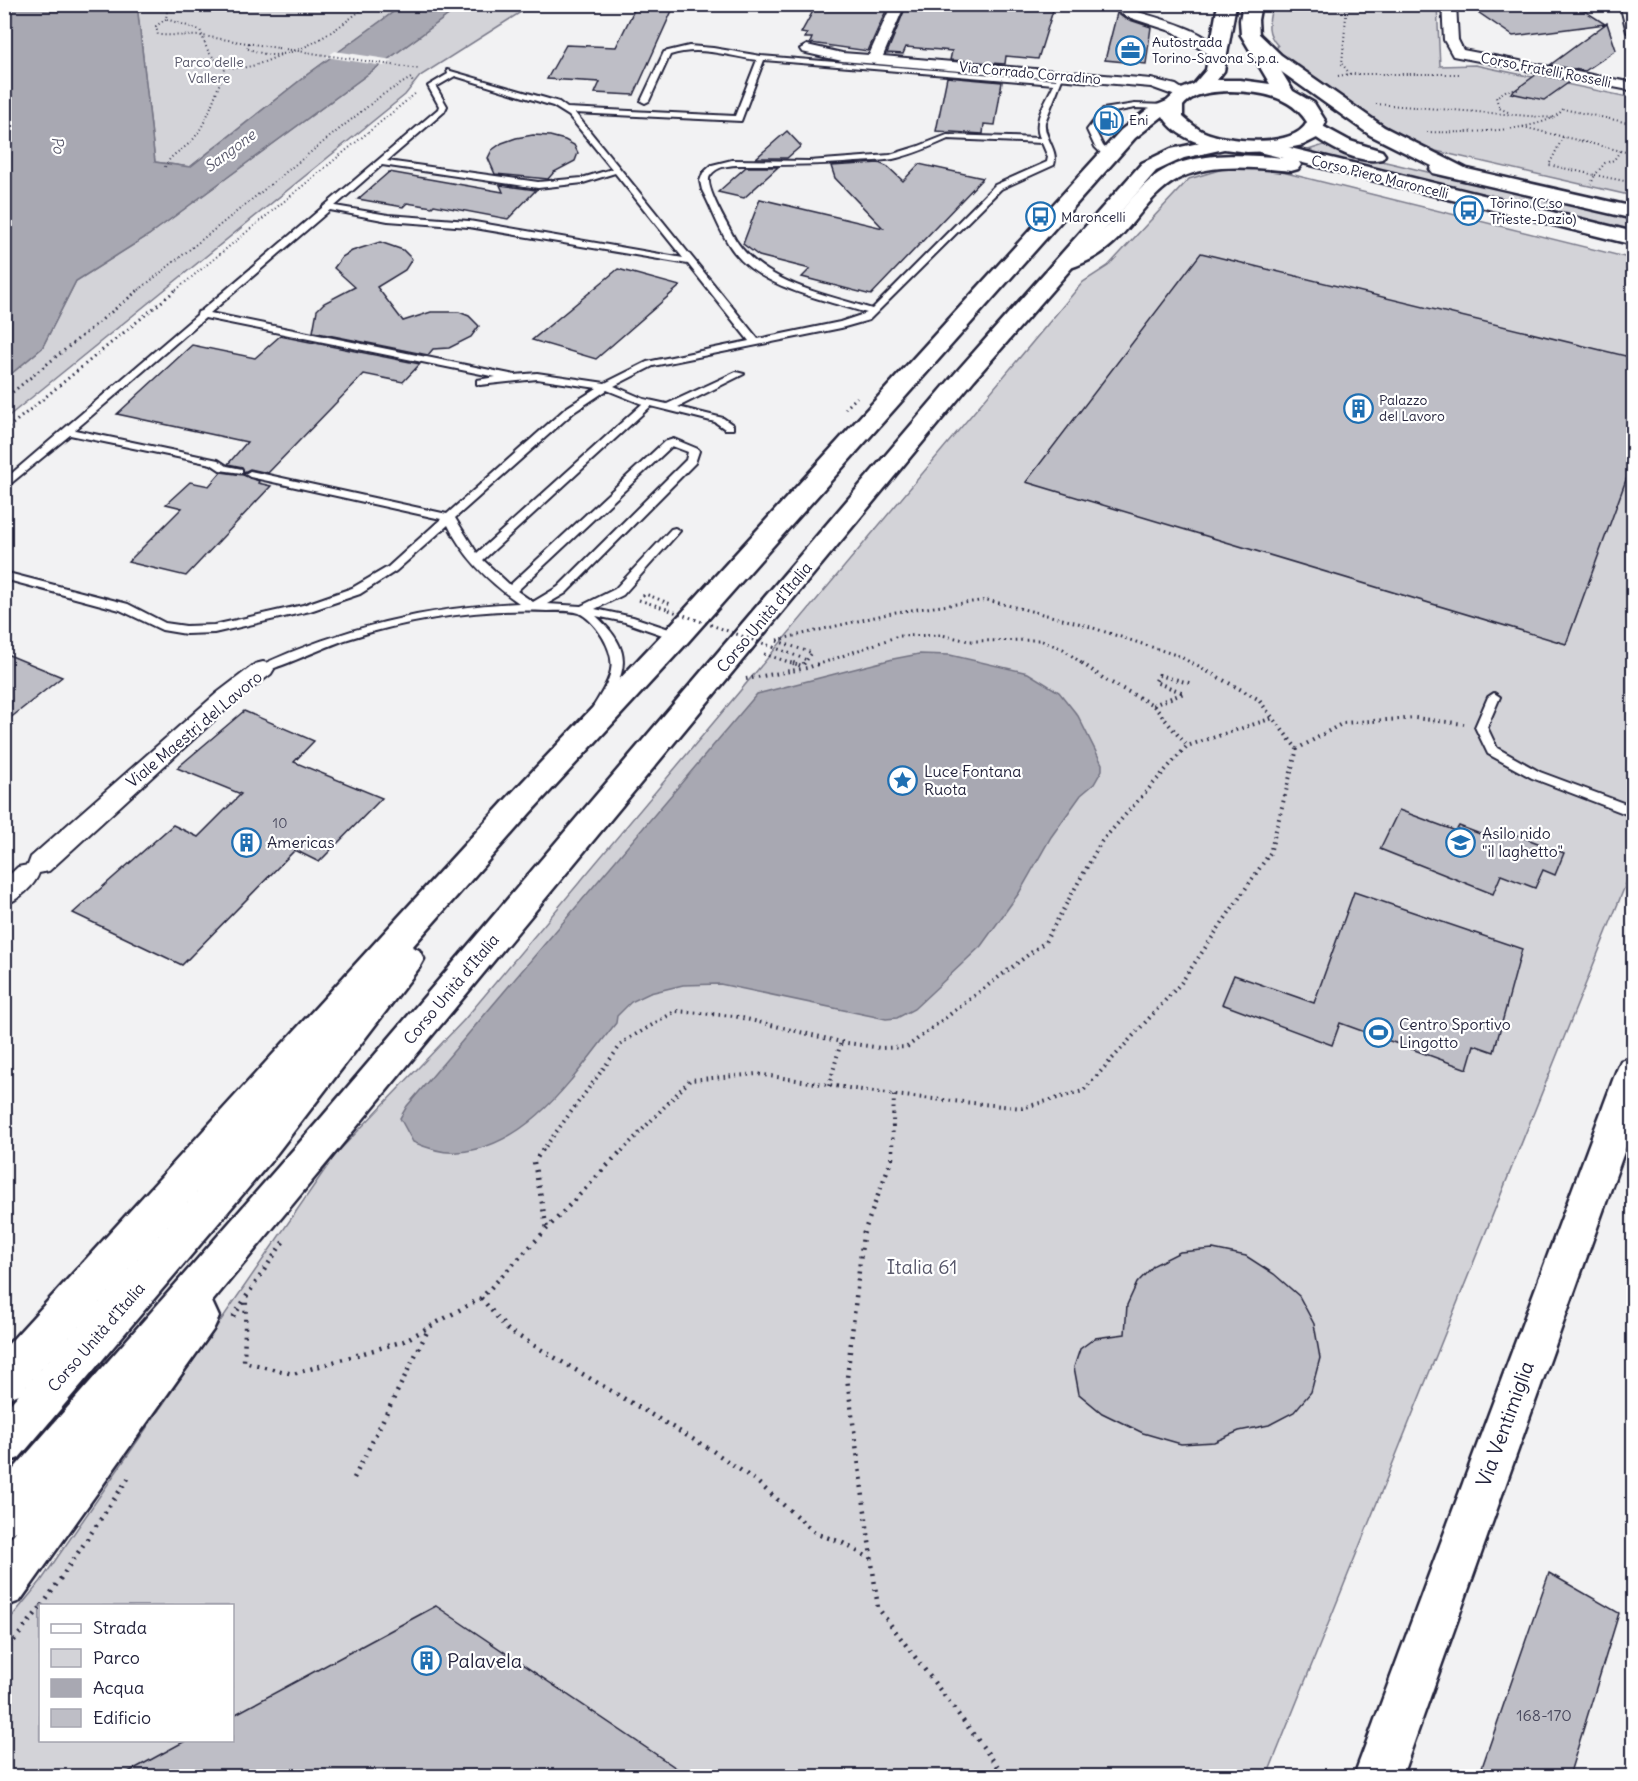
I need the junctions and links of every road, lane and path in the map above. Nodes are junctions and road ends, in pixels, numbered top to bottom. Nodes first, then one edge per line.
1 (168, 4) edge
2 (369, 4) edge
3 (899, 4) edge
4 (1115, 4) edge
5 (1227, 4) edge
6 (1252, 4) edge
7 (1347, 4) edge
8 (1396, 4) edge
9 (1449, 4) edge
10 (1627, 4) edge
11 (1432, 8) dead end
12 (166, 19) junction
13 (1634, 32) edge
14 (1250, 35) junction
15 (203, 36) junction
16 (249, 43) junction
17 (807, 49) dead end
18 (285, 53) junction
19 (1218, 54) junction
20 (761, 58) junction
21 (874, 60) junction
22 (1442, 64) dead end
23 (226, 67) junction
24 (425, 70) dead end
25 (1350, 74) junction
26 (1442, 74) junction
27 (1460, 74) dead end
28 (1334, 77) dead end
29 (411, 78) dead end
30 (1060, 79) junction
31 (1634, 87) edge
32 (423, 88) dead end
33 (1520, 90) dead end
34 (1286, 95) junction
35 (1181, 99) junction
36 (645, 101) dead end
37 (1368, 103) dead end
38 (565, 110) junction
39 (1515, 114) junction
40 (1557, 118) junction
41 (1634, 124) edge
42 (1518, 126) junction
43 (1315, 128) junction
44 (1424, 131) dead end
45 (1563, 137) junction
46 (1045, 141) junction
47 (1220, 144) junction
48 (1266, 148) junction
49 (1620, 151) junction
50 (1634, 154) edge
51 (1109, 156) junction
52 (380, 162) junction
53 (165, 167) dead end
54 (618, 170) junction
55 (1460, 173) junction
56 (1595, 175) junction
57 (1382, 178) junction
58 (1634, 183) edge
59 (1601, 186) dead end
60 (327, 207) junction
61 (1634, 213) edge
62 (1634, 239) edge
63 (690, 262) junction
64 (1065, 263) junction
65 (874, 312) junction
66 (201, 314) junction
67 (754, 341) junction
68 (739, 374) dead end
69 (514, 378) junction
70 (480, 382) dead end
71 (606, 386) junction
72 (4, 399) edge
73 (649, 403) junction
74 (670, 407) junction
75 (729, 427) dead end
76 (4, 431) edge
77 (66, 431) junction
78 (238, 471) dead end
79 (250, 474) dead end
80 (4, 486) edge
81 (450, 518) junction
82 (675, 531) dead end
83 (476, 560) junction
84 (4, 575) edge
85 (509, 592) junction
86 (645, 594) dead end
87 (639, 600) dead end
88 (677, 605) dead end
89 (532, 607) junction
90 (584, 610) junction
91 (673, 623) junction
92 (784, 631) dead end
93 (776, 640) junction
94 (764, 654) junction
95 (807, 660) junction
96 (757, 663) dead end
97 (263, 669) joint
98 (749, 671) dead end
99 (1193, 684) dead end
100 (1494, 697) dead end
101 (1154, 705) junction
102 (1273, 718) junction
103 (1481, 727) junction
104 (589, 729) junction
105 (1187, 746) junction
106 (1297, 749) junction
107 (519, 805) junction
108 (1634, 812) edge
109 (4, 895) edge
110 (841, 1042) junction
111 (1634, 1072) edge
112 (829, 1086) junction
113 (894, 1095) junction
114 (335, 1128) junction
115 (548, 1229) junction
116 (284, 1240) dead end
117 (481, 1298) junction
118 (430, 1327) junction
119 (4, 1380) edge
120 (4, 1443) edge
121 (354, 1478) dead end
122 (4, 1514) edge
123 (872, 1559) junction
124 (4, 1585) edge
125 (39, 1609) edge
126 (4, 1653) edge
127 (1005, 1776) edge
128 (1378, 1776) edge

1 - 12 path
2 - 18 path
3 - 21 street
4 - 19 street
5 - 19 main road
6 - 14 main road
7 - 25 path
8 - 11 path
9 - 31 street, Corso Fratelli Rosselli
10 - 13 street
12 - 15 path
12 - 15 path
14 - 34 main road
14 - 55 main road
15 - 16 path
15 - 23 path
16 - 18 path
16 - 24 path, bridge
17 - 21 street, Via Corrado Corradino
18 - 23 path
19 - 35 main road
20 - 30 lane
20 - 36 lane
20 - 38 lane
21 - 30 street, Via Corrado Corradino
22 - 26 path
23 - 53 path
25 - 26 path
25 - 28 path
26 - 27 path
29 - 72 path
30 - 35 street, Via Corrado Corradino
30 - 46 lane
32 - 76 path
33 - 39 path
34 - 35 main road
34 - 43 main road
35 - 47 main road
35 - 51 main road, Corso Unità d'Italia
35 - 51 lane
37 - 39 path
38 - 52 lane
38 - 54 lane
39 - 40 path
40 - 41 path
40 - 42 path
42 - 44 path
42 - 45 path
43 - 48 main road
43 - 55 main road, Corso Piero Maroncelli
45 - 49 path
45 - 56 path
46 - 65 lane
46 - 65 lane
47 - 48 main road
47 - 64 main road, Corso Unità d'Italia
48 - 57 main road, Corso Piero Maroncelli
49 - 50 path
49 - 56 path
51 - 91 main road, Corso Unità d'Italia
52 - 54 lane
52 - 60 lane
54 - 63 lane
55 - 61 main road, Corso Piero Maroncelli
56 - 58 path
56 - 59 path
57 - 62 main road, Corso Piero Maroncelli
57 - 64 main road
60 - 63 lane
60 - 66 lane
63 - 67 lane
64 - 114 main road, Corso Unità d'Italia
65 - 67 lane
66 - 69 lane
66 - 77 lane
67 - 71 lane
68 - 74 lane
69 - 70 lane
69 - 71 lane
71 - 73 lane
71 - 81 lane
73 - 74 lane
73 - 83 lane
74 - 75 lane
77 - 78 lane
77 - 80 lane
79 - 81 lane
81 - 83 lane
81 - 84 lane
82 - 90 lane
83 - 85 lane
85 - 89 lane
85 - 89 lane
86 - 88 path
87 - 91 path
89 - 90 lane, Viale Maestri del Lavoro
89 - 97 lane, Viale Maestri del Lavoro
90 - 91 lane, Viale Maestri del Lavoro
90 - 104 lane
91 - 95 path, bridge
91 - 104 main road, Corso Unità d'Italia
92 - 93 path
93 - 94 path
93 - 95 path
93 - 102 path
94 - 95 path
94 - 96 path
97 - 109 street, Viale Maestri del Lavoro
98 - 101 path
99 - 101 path
100 - 103 lane
101 - 105 path
102 - 105 path
102 - 106 path
103 - 106 path
103 - 108 lane
104 - 107 main road, Corso Unità d'Italia
105 - 110 path
106 - 113 path
107 - 119 main road, Corso Unità d'Italia
107 - 120 main road, Corso Unità d'Italia
110 - 112 path
110 - 115 path
111 - 128 main road, Via Ventimiglia
112 - 113 path
112 - 115 path
113 - 123 path
114 - 122 main road, Corso Unità d'Italia
114 - 124 main road, Corso Unità d'Italia
115 - 117 path
116 - 118 path
117 - 118 path
117 - 123 path
118 - 121 path
123 - 127 path
125 - 126 path

